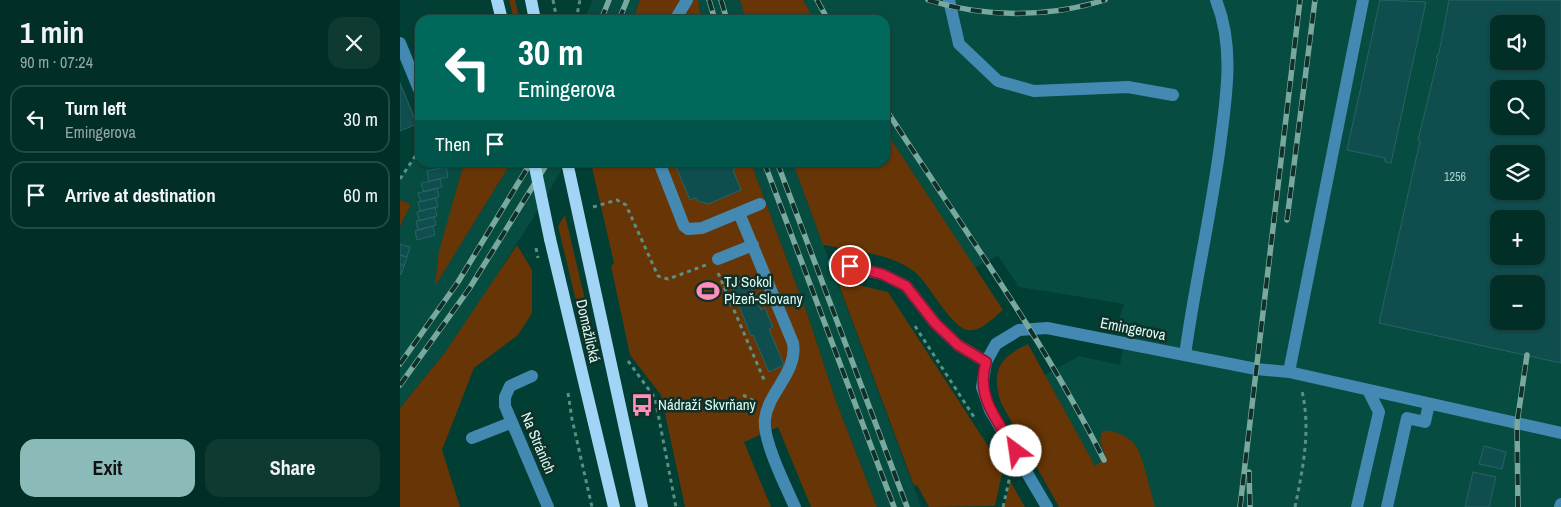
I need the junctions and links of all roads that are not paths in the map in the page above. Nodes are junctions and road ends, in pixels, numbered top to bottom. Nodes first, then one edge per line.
1 (497, 0) edge
2 (530, 0) edge
3 (688, 0) edge
4 (949, 0) edge
5 (1216, 0) edge
6 (1362, 0) edge
7 (501, 15) edge
8 (534, 15) edge
9 (678, 15) edge
10 (400, 43) edge
11 (415, 80) edge
12 (1173, 95) dead end
13 (535, 167) edge
14 (568, 167) edge
15 (661, 167) edge
16 (760, 204) dead end
17 (739, 213) junction
18 (752, 245) junction
19 (715, 260) road end
20 (834, 263) dead end
21 (1185, 355) junction
22 (986, 362) junction
23 (1289, 372) junction
24 (532, 376) dead end
25 (1368, 390) junction
26 (1430, 404) junction
27 (510, 423) junction
28 (1561, 434) edge
29 (472, 438) dead end
30 (548, 507) edge
31 (614, 507) edge
32 (642, 507) edge
33 (795, 507) edge
34 (1047, 507) edge
35 (1357, 507) edge
36 (1387, 507) edge

1 - 7 main road
2 - 8 main road
3 - 9 street
4 - 12 street
5 - 21 street
6 - 23 street
10 - 11 street
13 - 31 main road, Domažlická, bridge
14 - 32 main road, Domažlická
15 - 17 street
16 - 17 street
17 - 18 street
18 - 19 street
18 - 33 street
20 - 22 street
21 - 22 street, Emingerova
21 - 23 street, Emingerova
22 - 34 street, Emingerova
23 - 25 street, Emingerova
24 - 27 street, Na Stráních
25 - 26 street, Emingerova
25 - 35 street
26 - 28 street, Emingerova
26 - 36 street
27 - 29 street
27 - 30 street, Na Stráních

